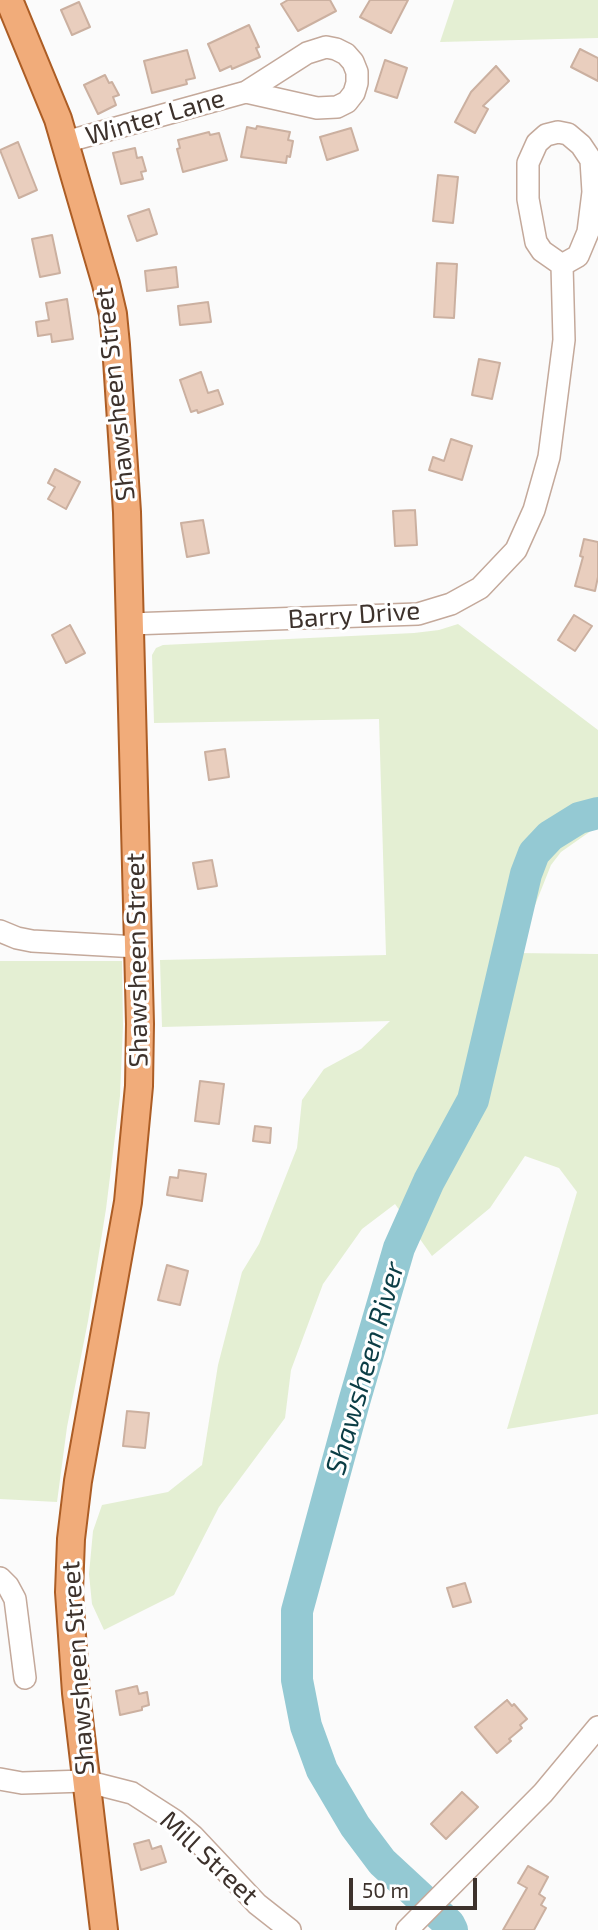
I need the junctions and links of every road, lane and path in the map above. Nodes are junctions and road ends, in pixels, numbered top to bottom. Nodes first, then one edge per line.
1 (9, 0) edge
2 (246, 92) junction
3 (65, 142) junction
4 (562, 265) junction
5 (130, 624) junction
6 (0, 931) edge
7 (138, 947) junction
8 (0, 1578) edge
9 (25, 1678) dead end
10 (598, 1727) edge
11 (0, 1779) edge
12 (85, 1781) junction
13 (414, 1925) edge
14 (104, 1930) edge
15 (290, 1930) edge

1 - 3 main road, Shawsheen Street
2 - 2 street, Winter Lane
2 - 3 street, Winter Lane
3 - 5 main road, Shawsheen Street
4 - 4 street
4 - 5 street, Barry Drive
5 - 7 main road, Shawsheen Street
6 - 7 street
7 - 12 main road, Shawsheen Street
8 - 9 street
10 - 13 street
11 - 12 street, Mill Street
12 - 14 main road, Shawsheen Street
12 - 15 street, Mill Street

